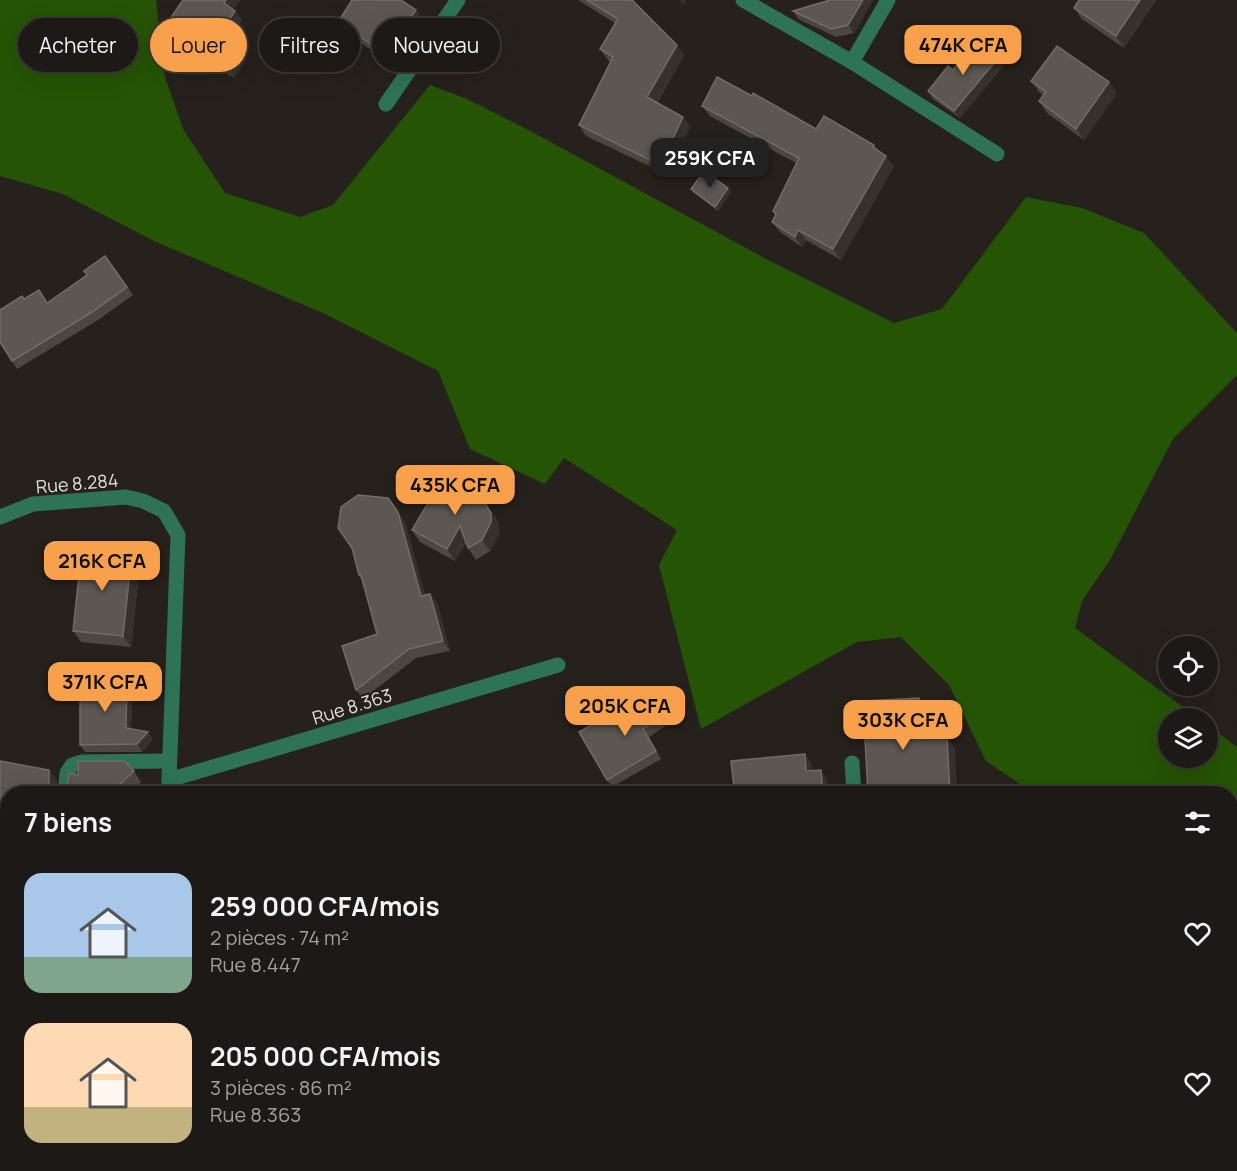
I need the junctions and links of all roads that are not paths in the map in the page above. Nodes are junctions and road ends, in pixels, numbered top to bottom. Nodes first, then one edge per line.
1 (458, 0) edge
2 (743, 0) edge
3 (888, 0) edge
4 (852, 62) junction
5 (386, 104) dead end
6 (997, 154) dead end
7 (0, 517) edge
8 (558, 665) dead end
9 (169, 761) junction
10 (852, 763) dead end
11 (65, 786) edge
12 (169, 786) edge
13 (172, 786) edge
14 (853, 786) edge

1 - 5 street
2 - 4 street
3 - 4 street
4 - 6 street
7 - 9 street, Rue 8.284
8 - 13 street, Rue 8.363
9 - 11 street
9 - 12 street
10 - 14 street

